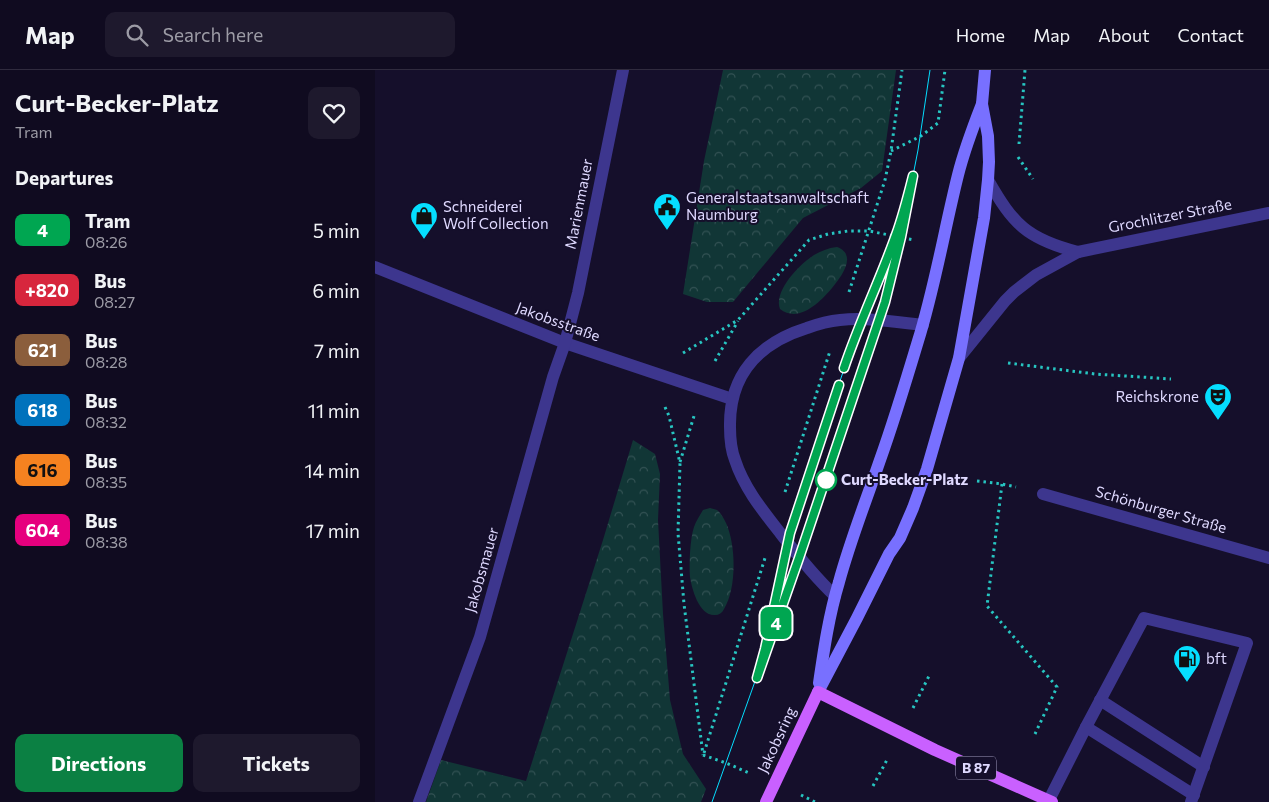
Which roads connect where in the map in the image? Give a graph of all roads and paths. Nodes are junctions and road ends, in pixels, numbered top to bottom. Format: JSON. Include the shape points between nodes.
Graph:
{"nodes":[{"id":1,"x":623,"y":70,"type":"edge"},
{"id":2,"x":902,"y":70,"type":"edge"},
{"id":3,"x":945,"y":70,"type":"edge"},
{"id":4,"x":985,"y":70,"type":"edge"},
{"id":5,"x":1025,"y":70,"type":"edge"},
{"id":6,"x":982,"y":104,"type":"junction"},
{"id":7,"x":1019,"y":148,"type":"dead end"},
{"id":8,"x":891,"y":151,"type":"junction"},
{"id":9,"x":1018,"y":157,"type":"dead end"},
{"id":10,"x":1033,"y":179,"type":"dead end"},
{"id":11,"x":988,"y":180,"type":"junction"},
{"id":12,"x":1269,"y":213,"type":"edge"},
{"id":13,"x":1078,"y":252,"type":"junction"},
{"id":14,"x":375,"y":267,"type":"edge"},
{"id":15,"x":923,"y":325,"type":"junction"},
{"id":16,"x":565,"y":343,"type":"junction"},
{"id":17,"x":959,"y":358,"type":"junction"},
{"id":18,"x":1008,"y":364,"type":"dead end"},
{"id":19,"x":650,"y":372,"type":"junction"},
{"id":20,"x":1171,"y":379,"type":"dead end"},
{"id":21,"x":732,"y":399,"type":"junction"},
{"id":22,"x":977,"y":481,"type":"dead end"},
{"id":23,"x":1002,"y":484,"type":"junction"},
{"id":24,"x":1043,"y":494,"type":"joint"},
{"id":25,"x":1269,"y":558,"type":"edge"},
{"id":26,"x":835,"y":596,"type":"junction"},
{"id":27,"x":818,"y":692,"type":"junction"},
{"id":28,"x":1100,"y":700,"type":"junction"},
{"id":29,"x":1086,"y":727,"type":"junction"},
{"id":30,"x":1035,"y":734,"type":"dead end"},
{"id":31,"x":703,"y":756,"type":"dead end"},
{"id":32,"x":1204,"y":767,"type":"junction"},
{"id":33,"x":1193,"y":798,"type":"edge"},
{"id":34,"x":1051,"y":801,"type":"edge"},
{"id":35,"x":419,"y":802,"type":"edge"},
{"id":36,"x":765,"y":802,"type":"edge"}],
"edges":[{"from":1,"to":16,"type":"street","name":"Marienmauer"},
{"from":2,"to":8,"type":"path"},
{"from":3,"to":8,"type":"path","via":[[938,123]]},
{"from":4,"to":6,"type":"main road"},
{"from":5,"to":7,"type":"path"},
{"from":6,"to":11,"type":"main road","via":[[988,136]]},
{"from":6,"to":15,"type":"main road","via":[[958,175]]},
{"from":8,"to":19,"type":"path","via":[[869,231],[848,231],[809,240],[738,320]]},
{"from":9,"to":10,"type":"path"},
{"from":11,"to":13,"type":"street","name":"Grochlitzer Straße","via":[[1007,212],[1026,230],[1045,242]]},
{"from":11,"to":17,"type":"main road"},
{"from":12,"to":13,"type":"street","name":"Grochlitzer Straße"},
{"from":13,"to":17,"type":"street","name":"Grochlitzer Straße","via":[[1013,292]]},
{"from":14,"to":16,"type":"street","name":"Jakobsstraße"},
{"from":15,"to":21,"type":"street","via":[[839,320],[799,330],[761,351],[743,374]]},
{"from":15,"to":26,"type":"main road"},
{"from":16,"to":19,"type":"street","name":"Jakobsstraße"},
{"from":16,"to":35,"type":"street","name":"Jakobsmauer","via":[[480,637]]},
{"from":17,"to":27,"type":"main road","via":[[913,508]]},
{"from":18,"to":20,"type":"path"},
{"from":19,"to":21,"type":"street","name":"Jakobsstraße"},
{"from":19,"to":31,"type":"path","via":[[669,416],[680,463],[678,533]]},
{"from":21,"to":26,"type":"street","via":[[731,444],[741,476],[799,558]]},
{"from":22,"to":23,"type":"path"},
{"from":23,"to":24,"type":"path"},
{"from":23,"to":30,"type":"path","via":[[987,606],[1057,687]]},
{"from":24,"to":25,"type":"street","name":"Schönburger Straße"},
{"from":26,"to":27,"type":"main road"},
{"from":27,"to":34,"type":"main road","number":"B 87","via":[[935,750]]},
{"from":27,"to":36,"type":"main road","name":"Jakobsring"},
{"from":28,"to":29,"type":"street"},
{"from":28,"to":32,"type":"street"},
{"from":28,"to":32,"type":"street","via":[[1144,618],[1247,644]]},
{"from":29,"to":33,"type":"street"},
{"from":29,"to":34,"type":"street"},
{"from":32,"to":33,"type":"street"}]}
